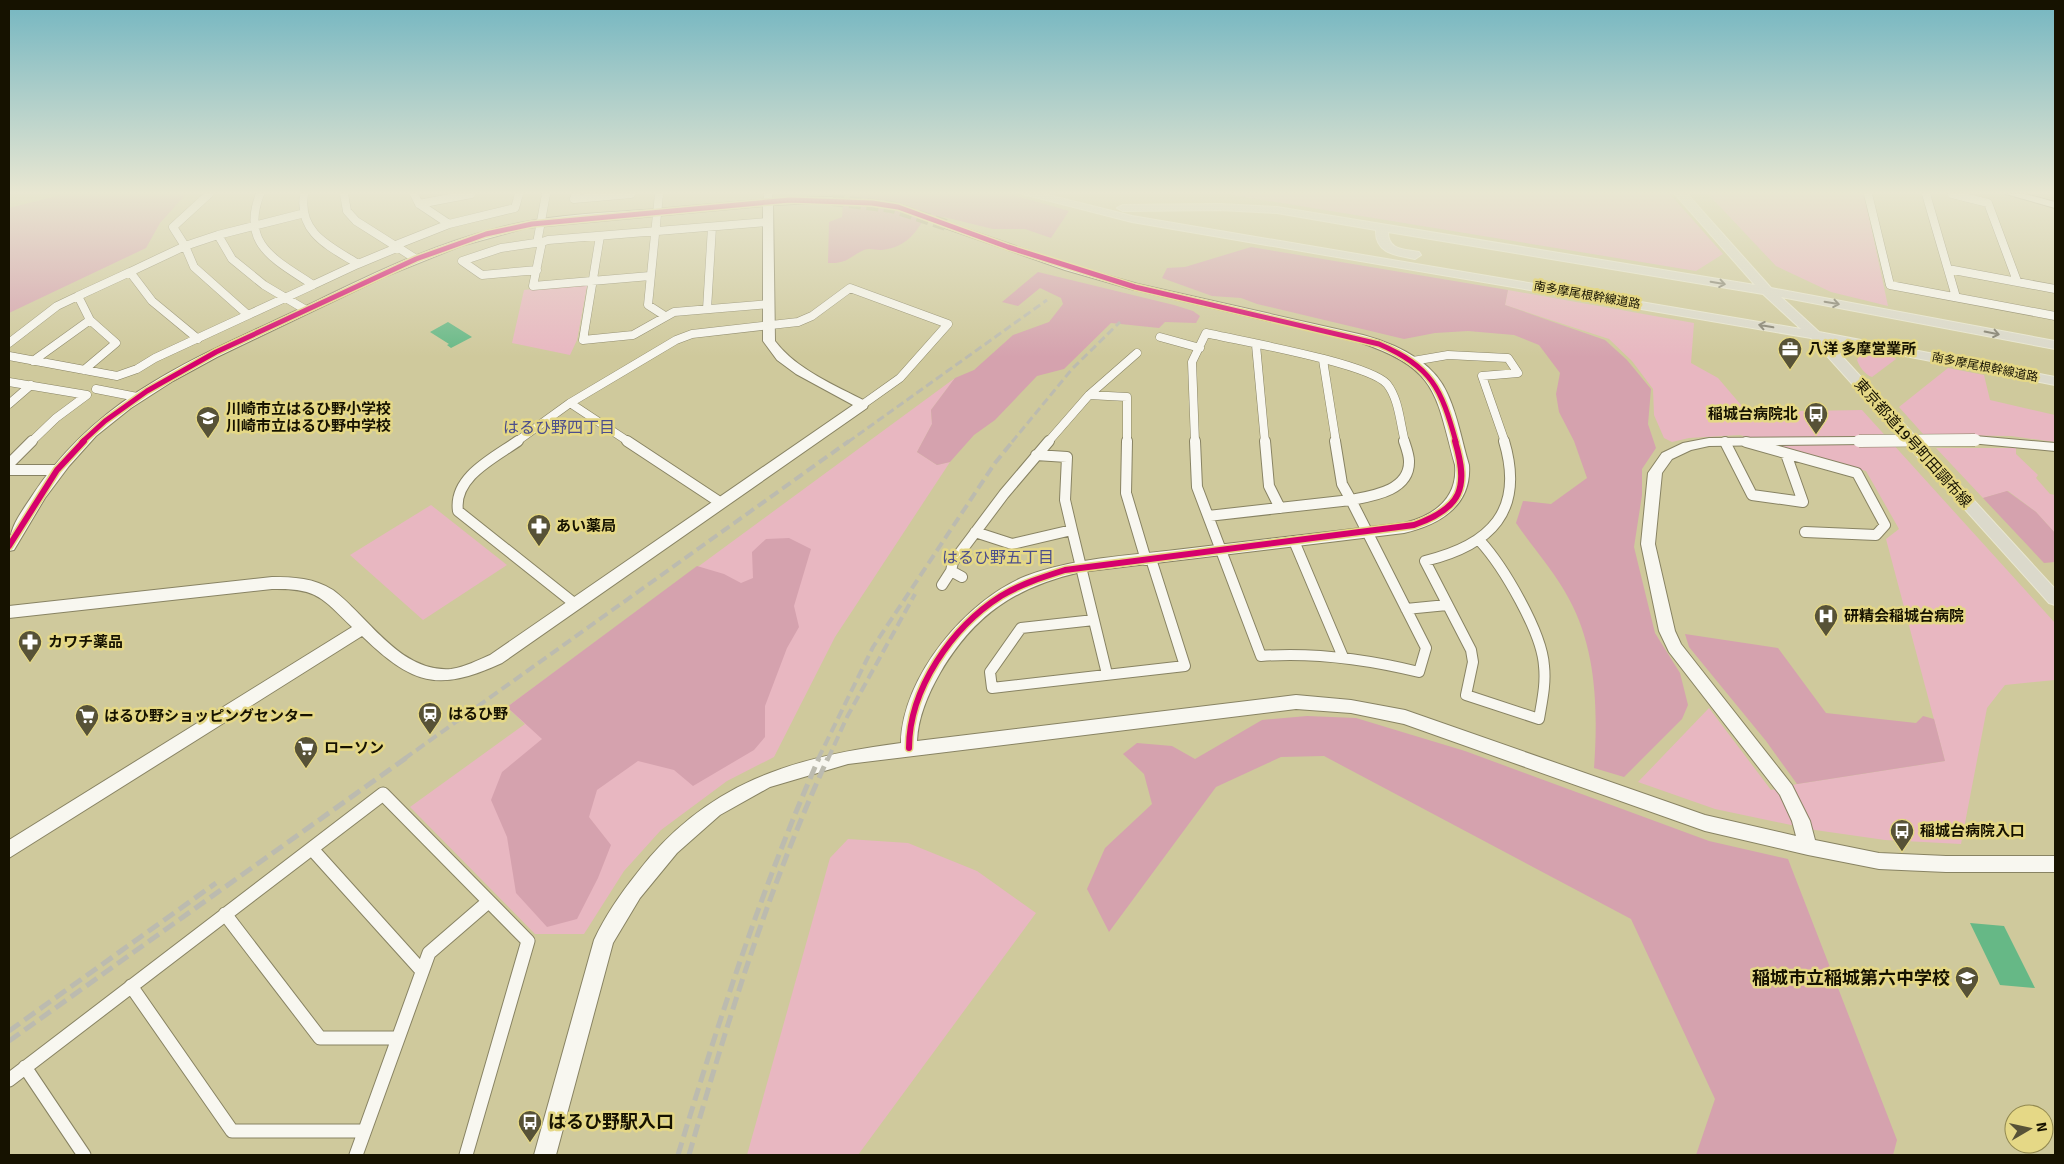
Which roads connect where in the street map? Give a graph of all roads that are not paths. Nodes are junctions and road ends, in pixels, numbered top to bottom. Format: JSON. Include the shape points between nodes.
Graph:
{"nodes":[{"id":1,"x":180,"y":248,"type":"edge"},
{"id":2,"x":186,"y":248,"type":"edge"},
{"id":3,"x":226,"y":248,"type":"edge"},
{"id":4,"x":262,"y":248,"type":"edge"},
{"id":5,"x":335,"y":248,"type":"edge"},
{"id":6,"x":392,"y":248,"type":"edge"},
{"id":7,"x":401,"y":248,"type":"edge"},
{"id":8,"x":444,"y":248,"type":"edge"},
{"id":9,"x":499,"y":248,"type":"edge"},
{"id":10,"x":539,"y":248,"type":"edge"},
{"id":11,"x":598,"y":248,"type":"edge"},
{"id":12,"x":654,"y":248,"type":"edge"},
{"id":13,"x":711,"y":248,"type":"edge"},
{"id":14,"x":768,"y":248,"type":"edge"},
{"id":15,"x":1013,"y":248,"type":"edge"},
{"id":16,"x":1308,"y":248,"type":"edge"},
{"id":17,"x":1389,"y":248,"type":"edge"},
{"id":18,"x":1510,"y":248,"type":"edge"},
{"id":19,"x":1729,"y":248,"type":"edge"},
{"id":20,"x":1742,"y":248,"type":"edge"},
{"id":21,"x":1881,"y":248,"type":"edge"},
{"id":22,"x":1942,"y":248,"type":"edge"},
{"id":23,"x":2005,"y":248,"type":"edge"},
{"id":24,"x":416,"y":258,"type":"junction"},
{"id":25,"x":358,"y":264,"type":"junction"},
{"id":26,"x":1948,"y":269,"type":"junction"},
{"id":27,"x":537,"y":270,"type":"junction"},
{"id":28,"x":130,"y":272,"type":"junction"},
{"id":29,"x":650,"y":276,"type":"junction"},
{"id":30,"x":592,"y":281,"type":"junction"},
{"id":31,"x":2017,"y":282,"type":"junction"},
{"id":32,"x":313,"y":285,"type":"junction"},
{"id":33,"x":2055,"y":289,"type":"edge"},
{"id":34,"x":1767,"y":291,"type":"junction"},
{"id":35,"x":1575,"y":293,"type":"junction"},
{"id":36,"x":1784,"y":294,"type":"junction"},
{"id":37,"x":78,"y":296,"type":"junction"},
{"id":38,"x":1956,"y":297,"type":"junction"},
{"id":39,"x":286,"y":298,"type":"junction"},
{"id":40,"x":769,"y":304,"type":"junction"},
{"id":41,"x":707,"y":309,"type":"junction"},
{"id":42,"x":306,"y":310,"type":"junction"},
{"id":43,"x":248,"y":315,"type":"junction"},
{"id":44,"x":665,"y":316,"type":"junction"},
{"id":45,"x":2055,"y":316,"type":"edge"},
{"id":46,"x":90,"y":320,"type":"junction"},
{"id":47,"x":769,"y":326,"type":"junction"},
{"id":48,"x":1814,"y":334,"type":"junction"},
{"id":49,"x":198,"y":338,"type":"junction"},
{"id":50,"x":1160,"y":338,"type":"dead end"},
{"id":51,"x":9,"y":343,"type":"edge"},
{"id":52,"x":1256,"y":345,"type":"junction"},
{"id":53,"x":2055,"y":345,"type":"edge"},
{"id":54,"x":1200,"y":348,"type":"junction"},
{"id":55,"x":1137,"y":353,"type":"dead end"},
{"id":56,"x":9,"y":356,"type":"edge"},
{"id":57,"x":1323,"y":360,"type":"junction"},
{"id":58,"x":32,"y":361,"type":"junction"},
{"id":59,"x":1413,"y":361,"type":"junction"},
{"id":60,"x":84,"y":370,"type":"junction"},
{"id":61,"x":117,"y":376,"type":"junction"},
{"id":62,"x":2055,"y":381,"type":"edge"},
{"id":63,"x":9,"y":382,"type":"edge"},
{"id":64,"x":31,"y":385,"type":"junction"},
{"id":65,"x":96,"y":389,"type":"junction"},
{"id":66,"x":87,"y":395,"type":"junction"},
{"id":67,"x":1089,"y":395,"type":"junction"},
{"id":68,"x":137,"y":398,"type":"junction"},
{"id":69,"x":570,"y":402,"type":"junction"},
{"id":70,"x":9,"y":404,"type":"edge"},
{"id":71,"x":862,"y":405,"type":"junction"},
{"id":72,"x":1725,"y":442,"type":"junction"},
{"id":73,"x":1746,"y":442,"type":"junction"},
{"id":74,"x":2055,"y":447,"type":"edge"},
{"id":75,"x":1036,"y":454,"type":"junction"},
{"id":76,"x":1786,"y":454,"type":"junction"},
{"id":77,"x":9,"y":464,"type":"edge"},
{"id":78,"x":9,"y":470,"type":"edge"},
{"id":79,"x":57,"y":470,"type":"junction"},
{"id":80,"x":1351,"y":500,"type":"junction"},
{"id":81,"x":721,"y":504,"type":"junction"},
{"id":82,"x":1280,"y":508,"type":"junction"},
{"id":83,"x":1208,"y":516,"type":"junction"},
{"id":84,"x":1072,"y":530,"type":"junction"},
{"id":85,"x":974,"y":532,"type":"junction"},
{"id":86,"x":1805,"y":532,"type":"dead end"},
{"id":87,"x":1368,"y":533,"type":"junction"},
{"id":88,"x":1294,"y":541,"type":"junction"},
{"id":89,"x":1480,"y":541,"type":"junction"},
{"id":90,"x":9,"y":546,"type":"edge"},
{"id":91,"x":1221,"y":550,"type":"junction"},
{"id":92,"x":1148,"y":559,"type":"junction"},
{"id":93,"x":1081,"y":567,"type":"junction"},
{"id":94,"x":951,"y":571,"type":"junction"},
{"id":95,"x":962,"y":577,"type":"dead end"},
{"id":96,"x":942,"y":585,"type":"dead end"},
{"id":97,"x":2055,"y":599,"type":"edge"},
{"id":98,"x":575,"y":604,"type":"junction"},
{"id":99,"x":1447,"y":605,"type":"junction"},
{"id":100,"x":1406,"y":609,"type":"junction"},
{"id":101,"x":9,"y":612,"type":"edge"},
{"id":102,"x":1094,"y":620,"type":"junction"},
{"id":103,"x":364,"y":627,"type":"junction"},
{"id":104,"x":1343,"y":657,"type":"junction"},
{"id":105,"x":1107,"y":674,"type":"junction"},
{"id":106,"x":909,"y":748,"type":"junction"},
{"id":107,"x":1808,"y":847,"type":"junction"},
{"id":108,"x":312,"y":848,"type":"junction"},
{"id":109,"x":9,"y":850,"type":"edge"},
{"id":110,"x":2055,"y":864,"type":"edge"},
{"id":111,"x":488,"y":902,"type":"junction"},
{"id":112,"x":225,"y":914,"type":"junction"},
{"id":113,"x":422,"y":971,"type":"junction"},
{"id":114,"x":131,"y":986,"type":"junction"},
{"id":115,"x":398,"y":1038,"type":"junction"},
{"id":116,"x":26,"y":1067,"type":"junction"},
{"id":117,"x":9,"y":1080,"type":"edge"},
{"id":118,"x":364,"y":1131,"type":"junction"},
{"id":119,"x":84,"y":1155,"type":"edge"},
{"id":120,"x":356,"y":1155,"type":"edge"},
{"id":121,"x":466,"y":1155,"type":"edge"},
{"id":122,"x":546,"y":1155,"type":"edge"}],
"edges":[{"from":1,"to":28,"type":"street"},
{"from":2,"to":43,"type":"street","via":[[194,268],[202,277]]},
{"from":3,"to":39,"type":"street","via":[[232,259]]},
{"from":4,"to":32,"type":"street"},
{"from":5,"to":25,"type":"street"},
{"from":6,"to":25,"type":"street"},
{"from":7,"to":24,"type":"street"},
{"from":8,"to":24,"type":"street"},
{"from":9,"to":27,"type":"street","via":[[462,261],[482,275]]},
{"from":10,"to":27,"type":"street"},
{"from":11,"to":30,"type":"street"},
{"from":12,"to":29,"type":"street"},
{"from":13,"to":41,"type":"street"},
{"from":14,"to":40,"type":"street"},
{"from":15,"to":59,"type":"street","via":[[1135,287],[1371,341]]},
{"from":16,"to":35,"type":"main road","name":"南多摩尾根幹線道路"},
{"from":17,"to":35,"type":"main road"},
{"from":18,"to":34,"type":"main road","name":"南多摩尾根幹線道路","one_way":true},
{"from":19,"to":34,"type":"main road"},
{"from":20,"to":36,"type":"main road"},
{"from":21,"to":38,"type":"street","via":[[1890,285]]},
{"from":22,"to":26,"type":"street"},
{"from":23,"to":31,"type":"street"},
{"from":24,"to":42,"type":"street"},
{"from":25,"to":32,"type":"street"},
{"from":26,"to":31,"type":"street"},
{"from":26,"to":38,"type":"street"},
{"from":27,"to":30,"type":"street","via":[[533,286]]},
{"from":28,"to":37,"type":"street"},
{"from":28,"to":49,"type":"street","via":[[154,304]]},
{"from":29,"to":30,"type":"street"},
{"from":29,"to":44,"type":"street","via":[[648,306]]},
{"from":30,"to":44,"type":"street","via":[[583,340],[633,335]]},
{"from":31,"to":33,"type":"street"},
{"from":32,"to":39,"type":"street"},
{"from":34,"to":36,"type":"main road","name":"南多摩尾根幹線道路"},
{"from":34,"to":48,"type":"main road","name":"東京都道19号町田調布線"},
{"from":48,"to":35,"type":"main road","name":"南多摩尾根幹線道路","one_way":true},
{"from":36,"to":48,"type":"main road"},
{"from":36,"to":53,"type":"main road","one_way":true},
{"from":37,"to":46,"type":"street"},
{"from":37,"to":51,"type":"street","via":[[57,306]]},
{"from":38,"to":45,"type":"street"},
{"from":39,"to":42,"type":"street"},
{"from":39,"to":43,"type":"street"},
{"from":40,"to":41,"type":"street"},
{"from":40,"to":47,"type":"street"},
{"from":41,"to":44,"type":"street"},
{"from":42,"to":68,"type":"street","via":[[187,367]]},
{"from":43,"to":49,"type":"street"},
{"from":46,"to":58,"type":"street"},
{"from":46,"to":60,"type":"street","via":[[116,344]]},
{"from":47,"to":69,"type":"street","via":[[692,334],[676,340]]},
{"from":47,"to":71,"type":"street","via":[[769,341],[781,357]]},
{"from":47,"to":71,"type":"street","via":[[798,322],[812,316],[850,288],[948,324],[900,378]]},
{"from":48,"to":62,"type":"main road","name":"南多摩尾根幹線道路"},
{"from":48,"to":97,"type":"main road","name":"東京都道19号町田調布線"},
{"from":49,"to":61,"type":"street"},
{"from":50,"to":54,"type":"street"},
{"from":52,"to":54,"type":"street","via":[[1206,333]]},
{"from":52,"to":57,"type":"street"},
{"from":52,"to":82,"type":"street","via":[[1269,486]]},
{"from":54,"to":83,"type":"street","via":[[1192,362],[1195,449],[1197,488]]},
{"from":55,"to":67,"type":"street"},
{"from":56,"to":58,"type":"street"},
{"from":57,"to":80,"type":"street","via":[[1342,484]]},
{"from":57,"to":80,"type":"street","via":[[1356,367],[1385,382],[1394,394],[1409,462],[1406,475],[1396,486],[1372,497]]},
{"from":58,"to":60,"type":"street"},
{"from":59,"to":87,"type":"street","via":[[1435,382],[1442,395],[1462,465],[1459,492],[1437,516],[1421,524]]},
{"from":59,"to":89,"type":"street","via":[[1468,353],[1508,358],[1518,373],[1482,376],[1507,454],[1512,486],[1503,514]]},
{"from":60,"to":61,"type":"street"},
{"from":61,"to":65,"type":"street"},
{"from":63,"to":64,"type":"street"},
{"from":64,"to":66,"type":"street"},
{"from":64,"to":70,"type":"street"},
{"from":65,"to":66,"type":"street"},
{"from":65,"to":68,"type":"street"},
{"from":66,"to":77,"type":"street","via":[[56,418]]},
{"from":67,"to":75,"type":"street"},
{"from":67,"to":92,"type":"street","via":[[1127,397],[1126,493]]},
{"from":68,"to":79,"type":"street","via":[[105,421]]},
{"from":69,"to":81,"type":"street"},
{"from":69,"to":98,"type":"street","via":[[469,477],[460,487],[456,499],[458,511]]},
{"from":71,"to":81,"type":"street"},
{"from":72,"to":73,"type":"street"},
{"from":72,"to":76,"type":"street","via":[[1752,495],[1803,502]]},
{"from":72,"to":107,"type":"street","via":[[1696,444],[1667,456],[1655,473],[1648,544],[1667,631],[1675,648],[1786,790],[1801,821]]},
{"from":73,"to":74,"type":"street","bridge":true,"via":[[1975,440]]},
{"from":73,"to":76,"type":"street"},
{"from":75,"to":84,"type":"street","via":[[1067,456],[1065,500]]},
{"from":75,"to":85,"type":"street"},
{"from":76,"to":86,"type":"street","via":[[1857,473],[1885,525],[1876,536]]},
{"from":78,"to":79,"type":"street"},
{"from":79,"to":90,"type":"street"},
{"from":80,"to":82,"type":"street"},
{"from":80,"to":87,"type":"street"},
{"from":81,"to":98,"type":"street"},
{"from":82,"to":83,"type":"street"},
{"from":83,"to":91,"type":"street"},
{"from":84,"to":85,"type":"street","via":[[1012,544]]},
{"from":84,"to":93,"type":"street"},
{"from":85,"to":94,"type":"street","via":[[953,562]]},
{"from":87,"to":88,"type":"street"},
{"from":87,"to":100,"type":"street"},
{"from":88,"to":91,"type":"street"},
{"from":88,"to":104,"type":"street"},
{"from":89,"to":99,"type":"street","via":[[1457,552],[1424,561]]},
{"from":89,"to":99,"type":"street","via":[[1492,555],[1538,634],[1545,667],[1539,719],[1466,695],[1473,662],[1471,650]]},
{"from":91,"to":92,"type":"street"},
{"from":91,"to":104,"type":"street","via":[[1261,656],[1312,653]]},
{"from":92,"to":93,"type":"street"},
{"from":92,"to":105,"type":"street","via":[[1185,666]]},
{"from":93,"to":102,"type":"street"},
{"from":93,"to":106,"type":"street","via":[[1040,576],[997,596],[953,637],[913,711]]},
{"from":94,"to":95,"type":"street"},
{"from":94,"to":96,"type":"street"},
{"from":98,"to":103,"type":"street","via":[[496,659],[476,670],[456,675],[431,676],[415,671]]},
{"from":99,"to":100,"type":"street"},
{"from":100,"to":104,"type":"street","via":[[1426,648],[1419,672]]},
{"from":101,"to":103,"type":"street","via":[[292,583],[317,588],[332,597]]},
{"from":102,"to":105,"type":"street"},
{"from":102,"to":105,"type":"street","via":[[1021,628],[990,672],[992,688]]},
{"from":103,"to":109,"type":"street"},
{"from":106,"to":107,"type":"street","via":[[1296,702],[1351,705],[1405,717],[1705,823]]},
{"from":106,"to":122,"type":"street","via":[[848,757],[762,782],[705,817],[644,875],[618,911],[604,940]]},
{"from":107,"to":110,"type":"street","via":[[1879,861]]},
{"from":108,"to":111,"type":"street","via":[[383,794]]},
{"from":108,"to":112,"type":"street"},
{"from":108,"to":113,"type":"street"},
{"from":111,"to":113,"type":"street","via":[[433,947]]},
{"from":111,"to":121,"type":"street","via":[[528,941]]},
{"from":112,"to":114,"type":"street"},
{"from":112,"to":115,"type":"street","via":[[320,1038]]},
{"from":113,"to":115,"type":"street"},
{"from":114,"to":116,"type":"street"},
{"from":114,"to":118,"type":"street","via":[[232,1131]]},
{"from":115,"to":118,"type":"street"},
{"from":116,"to":117,"type":"street"},
{"from":116,"to":119,"type":"street"},
{"from":118,"to":120,"type":"street"}]}
